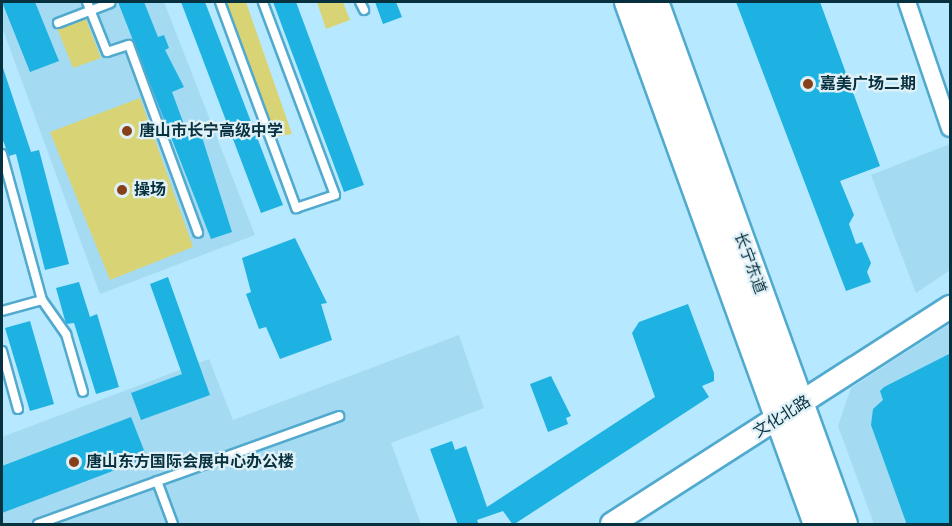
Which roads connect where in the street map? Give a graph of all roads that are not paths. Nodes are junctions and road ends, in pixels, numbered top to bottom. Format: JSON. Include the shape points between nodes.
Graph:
{"nodes":[{"id":1,"x":220,"y":2,"type":"edge"},
{"id":2,"x":263,"y":2,"type":"edge"},
{"id":3,"x":628,"y":2,"type":"edge"},
{"id":4,"x":655,"y":2,"type":"edge"},
{"id":5,"x":907,"y":2,"type":"edge"},
{"id":6,"x":110,"y":3,"type":"edge"},
{"id":7,"x":88,"y":6,"type":"edge"},
{"id":8,"x":58,"y":23,"type":"dead end"},
{"id":9,"x":951,"y":128,"type":"edge"},
{"id":10,"x":2,"y":154,"type":"edge"},
{"id":11,"x":198,"y":233,"type":"dead end"},
{"id":12,"x":42,"y":300,"type":"junction"},
{"id":13,"x":951,"y":307,"type":"edge"},
{"id":14,"x":2,"y":311,"type":"edge"},
{"id":15,"x":2,"y":351,"type":"edge"},
{"id":16,"x":83,"y":392,"type":"dead end"},
{"id":17,"x":800,"y":405,"type":"junction"},
{"id":18,"x":18,"y":409,"type":"dead end"},
{"id":19,"x":339,"y":416,"type":"dead end"},
{"id":20,"x":778,"y":418,"type":"junction"},
{"id":21,"x":157,"y":481,"type":"junction"},
{"id":22,"x":38,"y":525,"type":"edge"},
{"id":23,"x":173,"y":525,"type":"edge"},
{"id":24,"x":612,"y":525,"type":"edge"},
{"id":25,"x":817,"y":525,"type":"edge"},
{"id":26,"x":844,"y":525,"type":"edge"}],
"edges":[{"from":1,"to":2,"type":"lane","via":[[296,208],[335,195]]},
{"from":3,"to":20,"type":"main road","name":"长宁东道"},
{"from":4,"to":17,"type":"main road","name":"长宁东道"},
{"from":5,"to":9,"type":"street"},
{"from":6,"to":7,"type":"lane"},
{"from":7,"to":8,"type":"lane"},
{"from":7,"to":11,"type":"lane","via":[[107,52],[129,45]]},
{"from":10,"to":12,"type":"lane"},
{"from":12,"to":14,"type":"lane"},
{"from":12,"to":16,"type":"lane","via":[[66,334]]},
{"from":13,"to":17,"type":"street","name":"文化北路"},
{"from":15,"to":18,"type":"lane"},
{"from":17,"to":20,"type":"street","name":"文化北路"},
{"from":17,"to":26,"type":"main road","name":"长宁东道"},
{"from":19,"to":21,"type":"lane"},
{"from":20,"to":24,"type":"street","name":"文化北路"},
{"from":20,"to":25,"type":"main road","name":"长宁东道"},
{"from":21,"to":22,"type":"lane"},
{"from":21,"to":23,"type":"lane"}]}
